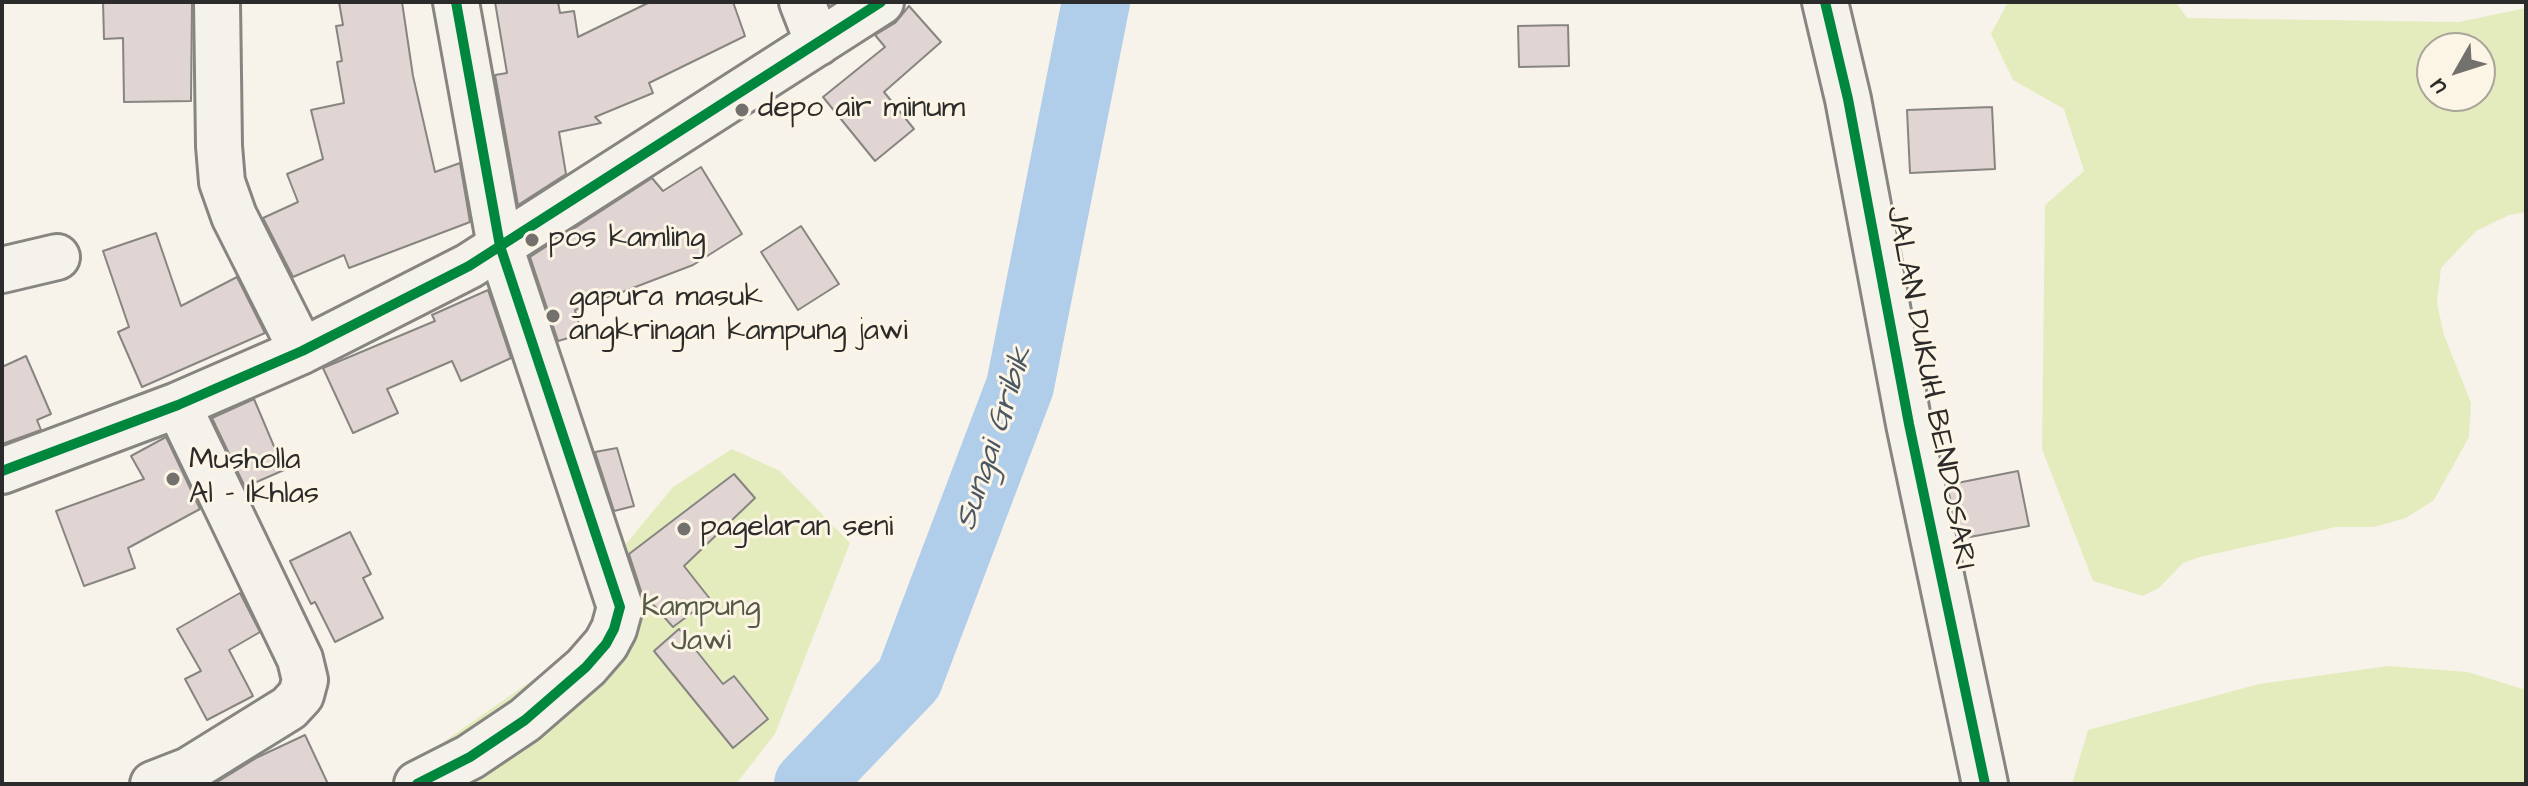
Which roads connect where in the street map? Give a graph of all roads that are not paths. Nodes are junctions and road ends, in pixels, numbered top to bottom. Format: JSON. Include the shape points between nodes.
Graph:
{"nodes":[{"id":1,"x":217,"y":2,"type":"edge"},
{"id":2,"x":456,"y":2,"type":"edge"},
{"id":3,"x":802,"y":2,"type":"edge"},
{"id":4,"x":881,"y":2,"type":"edge"},
{"id":5,"x":1825,"y":2,"type":"edge"},
{"id":6,"x":818,"y":43,"type":"junction"},
{"id":7,"x":500,"y":246,"type":"junction"},
{"id":8,"x":57,"y":257,"type":"dead end"},
{"id":9,"x":2,"y":270,"type":"edge"},
{"id":10,"x":302,"y":351,"type":"junction"},
{"id":11,"x":178,"y":405,"type":"junction"},
{"id":12,"x":2,"y":471,"type":"edge"},
{"id":13,"x":153,"y":784,"type":"edge"},
{"id":14,"x":417,"y":784,"type":"edge"},
{"id":15,"x":1985,"y":784,"type":"edge"}],
"edges":[{"from":1,"to":10,"type":"street","via":[[222,182]]},
{"from":2,"to":7,"type":"street"},
{"from":3,"to":6,"type":"street"},
{"from":4,"to":6,"type":"street"},
{"from":5,"to":15,"type":"street","name":"JALAN DUKUH BENDOSARI"},
{"from":6,"to":7,"type":"street"},
{"from":7,"to":10,"type":"street"},
{"from":7,"to":14,"type":"street","via":[[620,607],[606,644],[586,667],[525,720]]},
{"from":8,"to":9,"type":"street"},
{"from":10,"to":11,"type":"street"},
{"from":11,"to":12,"type":"street"},
{"from":11,"to":13,"type":"street","via":[[300,659],[305,680],[289,708],[189,770]]}]}
